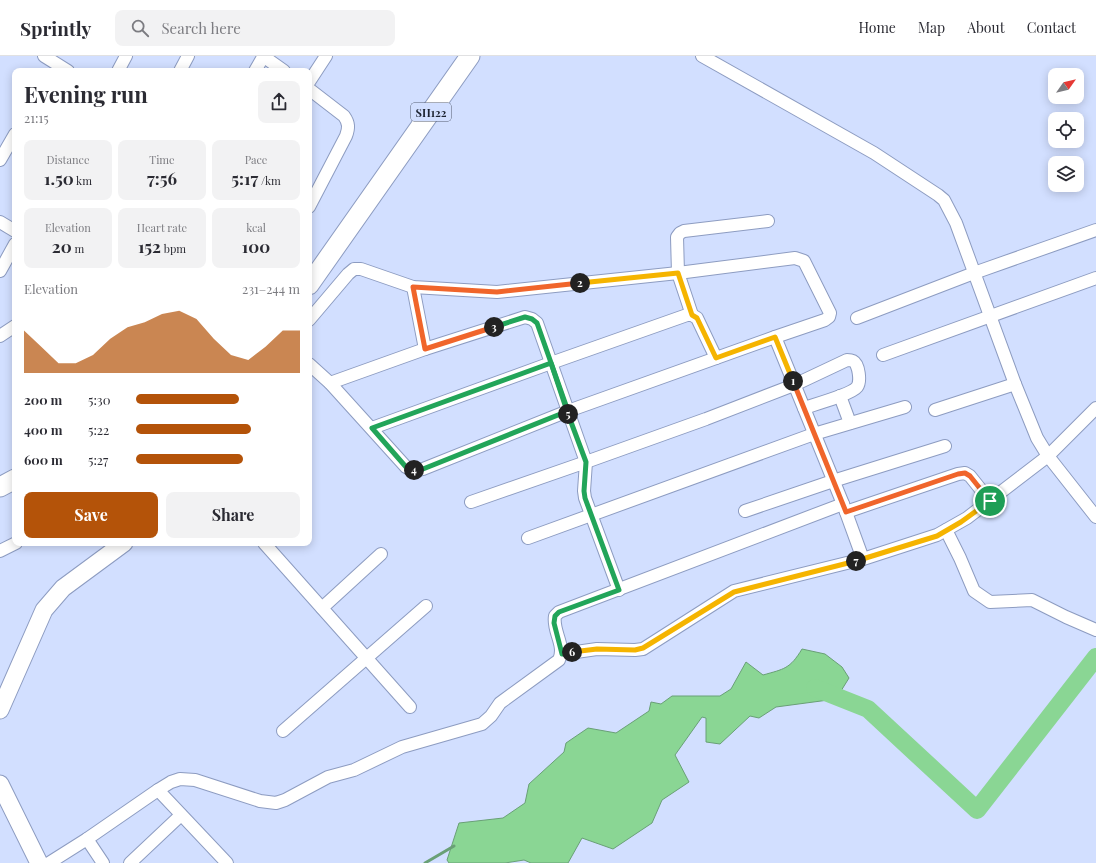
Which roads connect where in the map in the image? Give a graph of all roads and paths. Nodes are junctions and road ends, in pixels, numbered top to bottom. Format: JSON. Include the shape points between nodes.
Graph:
{"nodes":[{"id":1,"x":44,"y":56,"type":"edge"},
{"id":2,"x":126,"y":56,"type":"edge"},
{"id":3,"x":188,"y":56,"type":"edge"},
{"id":4,"x":263,"y":56,"type":"edge"},
{"id":5,"x":326,"y":56,"type":"edge"},
{"id":6,"x":702,"y":56,"type":"edge"},
{"id":7,"x":469,"y":57,"type":"edge"},
{"id":8,"x":56,"y":64,"type":"edge"},
{"id":9,"x":120,"y":68,"type":"edge"},
{"id":10,"x":182,"y":68,"type":"edge"},
{"id":11,"x":257,"y":68,"type":"edge"},
{"id":12,"x":280,"y":68,"type":"edge"},
{"id":13,"x":312,"y":77,"type":"edge"},
{"id":14,"x":312,"y":91,"type":"edge"},
{"id":15,"x":12,"y":139,"type":"edge"},
{"id":16,"x":0,"y":160,"type":"edge"},
{"id":17,"x":312,"y":201,"type":"edge"},
{"id":18,"x":768,"y":221,"type":"dead end"},
{"id":19,"x":0,"y":222,"type":"edge"},
{"id":20,"x":12,"y":229,"type":"edge"},
{"id":21,"x":1096,"y":230,"type":"edge"},
{"id":22,"x":12,"y":249,"type":"edge"},
{"id":23,"x":0,"y":271,"type":"edge"},
{"id":24,"x":678,"y":273,"type":"junction"},
{"id":25,"x":974,"y":273,"type":"junction"},
{"id":26,"x":1096,"y":278,"type":"edge"},
{"id":27,"x":312,"y":282,"type":"edge"},
{"id":28,"x":413,"y":287,"type":"junction"},
{"id":29,"x":692,"y":315,"type":"junction"},
{"id":30,"x":312,"y":316,"type":"edge"},
{"id":31,"x":990,"y":316,"type":"junction"},
{"id":32,"x":856,"y":318,"type":"dead end"},
{"id":33,"x":12,"y":328,"type":"edge"},
{"id":34,"x":0,"y":336,"type":"edge"},
{"id":35,"x":775,"y":337,"type":"junction"},
{"id":36,"x":425,"y":349,"type":"junction"},
{"id":37,"x":883,"y":355,"type":"dead end"},
{"id":38,"x":716,"y":358,"type":"junction"},
{"id":39,"x":551,"y":363,"type":"junction"},
{"id":40,"x":312,"y":371,"type":"edge"},
{"id":41,"x":330,"y":383,"type":"junction"},
{"id":42,"x":1015,"y":384,"type":"junction"},
{"id":43,"x":794,"y":385,"type":"junction"},
{"id":44,"x":840,"y":396,"type":"junction"},
{"id":45,"x":905,"y":407,"type":"dead end"},
{"id":46,"x":804,"y":408,"type":"junction"},
{"id":47,"x":1096,"y":408,"type":"edge"},
{"id":48,"x":935,"y":410,"type":"dead end"},
{"id":49,"x":568,"y":411,"type":"junction"},
{"id":50,"x":850,"y":423,"type":"junction"},
{"id":51,"x":372,"y":428,"type":"junction"},
{"id":52,"x":814,"y":434,"type":"junction"},
{"id":53,"x":945,"y":446,"type":"dead end"},
{"id":54,"x":1048,"y":456,"type":"junction"},
{"id":55,"x":586,"y":462,"type":"junction"},
{"id":56,"x":12,"y":468,"type":"edge"},
{"id":57,"x":0,"y":474,"type":"edge"},
{"id":58,"x":12,"y":481,"type":"edge"},
{"id":59,"x":833,"y":481,"type":"junction"},
{"id":60,"x":0,"y":487,"type":"edge"},
{"id":61,"x":990,"y":501,"type":"junction"},
{"id":62,"x":471,"y":502,"type":"dead end"},
{"id":63,"x":845,"y":508,"type":"junction"},
{"id":64,"x":745,"y":511,"type":"dead end"},
{"id":65,"x":591,"y":514,"type":"junction"},
{"id":66,"x":1096,"y":516,"type":"edge"},
{"id":67,"x":946,"y":530,"type":"junction"},
{"id":68,"x":528,"y":538,"type":"dead end"},
{"id":69,"x":12,"y":545,"type":"edge"},
{"id":70,"x":120,"y":546,"type":"edge"},
{"id":71,"x":267,"y":546,"type":"edge"},
{"id":72,"x":0,"y":551,"type":"edge"},
{"id":73,"x":381,"y":554,"type":"dead end"},
{"id":74,"x":863,"y":559,"type":"junction"},
{"id":75,"x":619,"y":590,"type":"junction"},
{"id":76,"x":426,"y":606,"type":"dead end"},
{"id":77,"x":322,"y":608,"type":"junction"},
{"id":78,"x":1096,"y":630,"type":"edge"},
{"id":79,"x":562,"y":654,"type":"junction"},
{"id":80,"x":366,"y":659,"type":"junction"},
{"id":81,"x":410,"y":708,"type":"dead end"},
{"id":82,"x":0,"y":710,"type":"edge"},
{"id":83,"x":283,"y":731,"type":"dead end"},
{"id":84,"x":0,"y":784,"type":"edge"},
{"id":85,"x":158,"y":790,"type":"junction"},
{"id":86,"x":181,"y":815,"type":"junction"},
{"id":87,"x":87,"y":839,"type":"junction"},
{"id":88,"x":138,"y":860,"type":"edge"},
{"id":89,"x":39,"y":863,"type":"edge"},
{"id":90,"x":50,"y":863,"type":"edge"},
{"id":91,"x":103,"y":863,"type":"edge"},
{"id":92,"x":227,"y":863,"type":"edge"}],
"edges":[{"from":1,"to":8,"type":"street"},
{"from":2,"to":9,"type":"street"},
{"from":3,"to":10,"type":"street"},
{"from":4,"to":11,"type":"street"},
{"from":4,"to":12,"type":"street"},
{"from":5,"to":13,"type":"street"},
{"from":6,"to":25,"type":"street","via":[[874,153],[938,195],[944,200],[956,224]]},
{"from":7,"to":27,"type":"main road","number":"SH122"},
{"from":14,"to":17,"type":"street","via":[[344,116],[348,122],[348,129]]},
{"from":15,"to":16,"type":"street"},
{"from":18,"to":24,"type":"street","via":[[680,233]]},
{"from":19,"to":20,"type":"street"},
{"from":21,"to":25,"type":"street"},
{"from":22,"to":23,"type":"street"},
{"from":24,"to":28,"type":"street","via":[[497,292]]},
{"from":24,"to":29,"type":"street"},
{"from":24,"to":35,"type":"street","via":[[800,259],[806,265],[830,313],[825,320]]},
{"from":25,"to":31,"type":"street"},
{"from":25,"to":32,"type":"street"},
{"from":26,"to":31,"type":"street"},
{"from":28,"to":30,"type":"street","via":[[361,269],[354,269]]},
{"from":28,"to":36,"type":"street"},
{"from":29,"to":38,"type":"street","via":[[697,318]]},
{"from":29,"to":39,"type":"street"},
{"from":31,"to":37,"type":"street"},
{"from":31,"to":42,"type":"street"},
{"from":33,"to":34,"type":"street"},
{"from":35,"to":38,"type":"street"},
{"from":35,"to":43,"type":"street"},
{"from":36,"to":39,"type":"street","via":[[525,317],[537,323]]},
{"from":36,"to":41,"type":"street"},
{"from":38,"to":49,"type":"street"},
{"from":39,"to":49,"type":"street"},
{"from":39,"to":51,"type":"street"},
{"from":40,"to":41,"type":"street"},
{"from":41,"to":51,"type":"street"},
{"from":42,"to":48,"type":"street"},
{"from":42,"to":54,"type":"street","via":[[1037,438]]},
{"from":43,"to":44,"type":"street","via":[[852,360],[858,368],[859,382],[853,390]]},
{"from":43,"to":46,"type":"street"},
{"from":43,"to":55,"type":"street"},
{"from":44,"to":46,"type":"street"},
{"from":44,"to":50,"type":"street"},
{"from":45,"to":50,"type":"street"},
{"from":46,"to":52,"type":"street"},
{"from":47,"to":54,"type":"street"},
{"from":49,"to":51,"type":"street","via":[[414,471],[406,467]]},
{"from":49,"to":55,"type":"street"},
{"from":50,"to":52,"type":"street"},
{"from":52,"to":59,"type":"street"},
{"from":52,"to":65,"type":"street"},
{"from":53,"to":59,"type":"street"},
{"from":54,"to":61,"type":"street"},
{"from":54,"to":66,"type":"street"},
{"from":55,"to":62,"type":"street"},
{"from":55,"to":65,"type":"street","via":[[584,491]]},
{"from":56,"to":57,"type":"main road"},
{"from":58,"to":60,"type":"main road"},
{"from":59,"to":63,"type":"street"},
{"from":59,"to":64,"type":"street"},
{"from":61,"to":63,"type":"street","via":[[965,473]]},
{"from":61,"to":67,"type":"street"},
{"from":63,"to":74,"type":"street"},
{"from":63,"to":75,"type":"street"},
{"from":65,"to":68,"type":"street"},
{"from":65,"to":75,"type":"street"},
{"from":67,"to":74,"type":"street","via":[[926,540]]},
{"from":67,"to":78,"type":"street","via":[[974,591],[990,602],[1032,600]]},
{"from":69,"to":72,"type":"street"},
{"from":70,"to":82,"type":"street","via":[[63,588],[44,610]]},
{"from":71,"to":77,"type":"street"},
{"from":73,"to":77,"type":"street"},
{"from":74,"to":79,"type":"street","via":[[734,592],[643,648],[597,649]]},
{"from":75,"to":79,"type":"street","via":[[559,612],[555,616],[554,623]]},
{"from":76,"to":80,"type":"street"},
{"from":77,"to":80,"type":"street"},
{"from":79,"to":85,"type":"street","via":[[554,664],[500,703],[482,724],[402,747],[354,770],[328,777],[285,800],[276,803],[260,801],[187,778],[171,782]]},
{"from":80,"to":81,"type":"street"},
{"from":80,"to":83,"type":"street"},
{"from":84,"to":89,"type":"street"},
{"from":85,"to":86,"type":"street"},
{"from":85,"to":87,"type":"street"},
{"from":86,"to":88,"type":"street"},
{"from":86,"to":92,"type":"street"},
{"from":87,"to":90,"type":"street"},
{"from":87,"to":91,"type":"street"}]}
